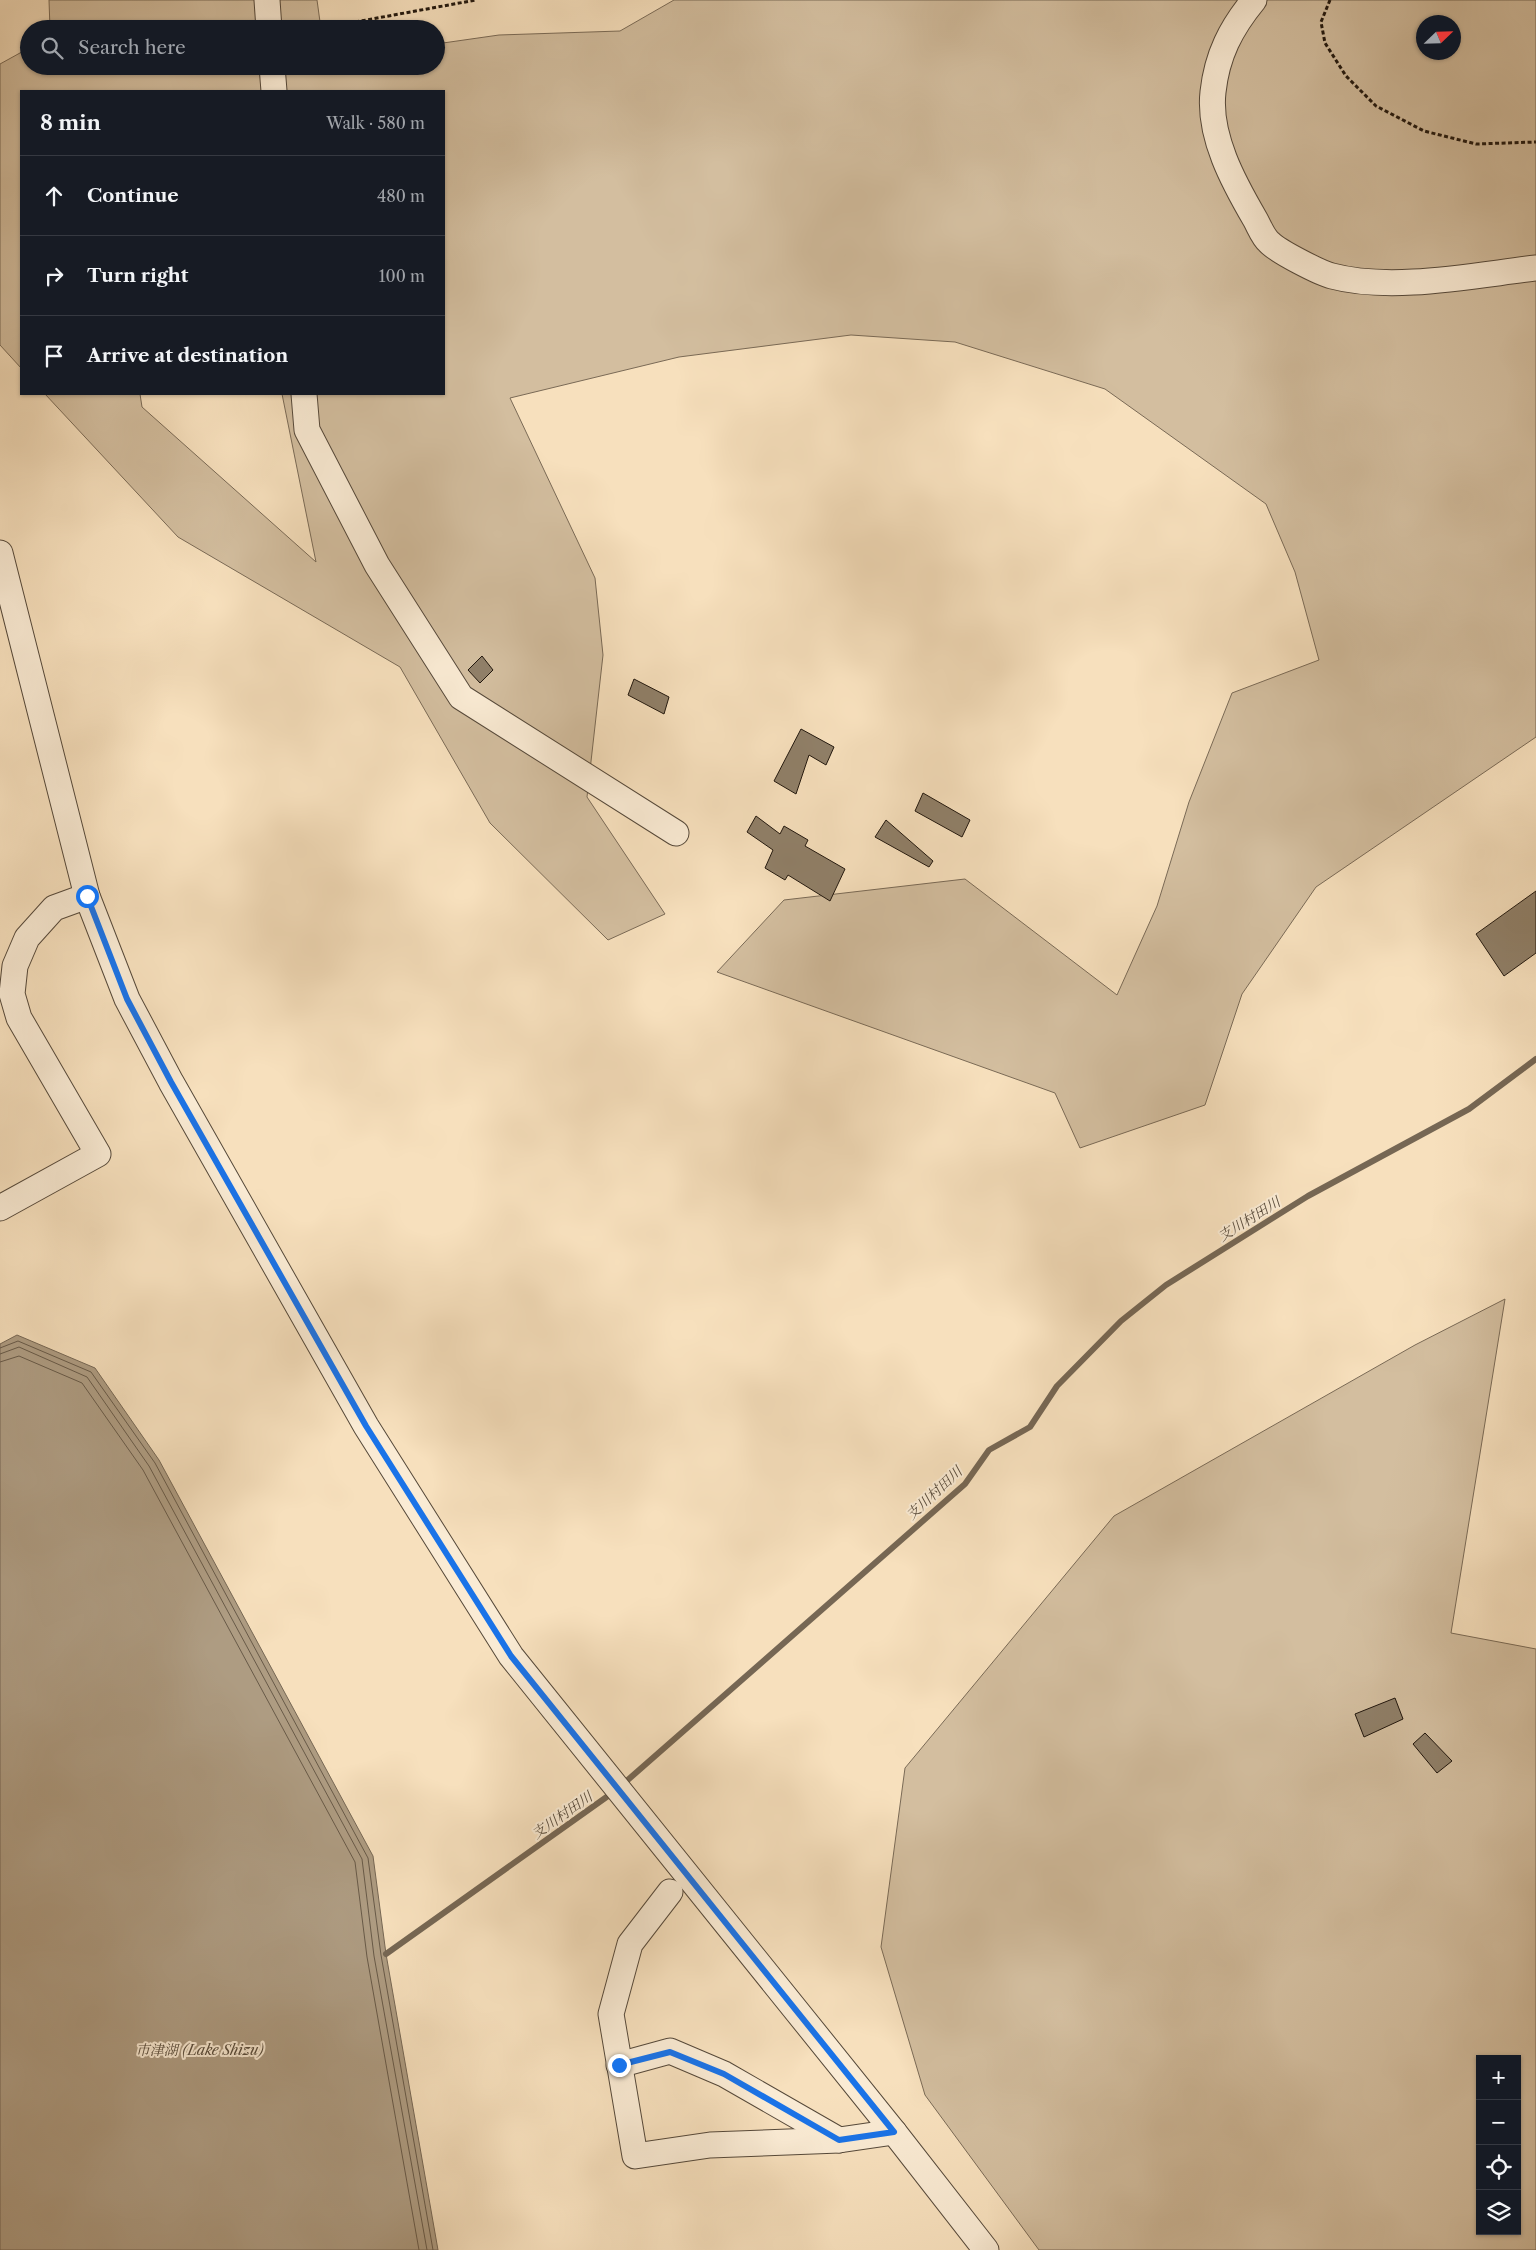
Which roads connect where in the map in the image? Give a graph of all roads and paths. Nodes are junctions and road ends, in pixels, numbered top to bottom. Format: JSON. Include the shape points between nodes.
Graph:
{"nodes":[{"id":1,"x":267,"y":0,"type":"edge"},
{"id":2,"x":476,"y":0,"type":"edge"},
{"id":3,"x":1254,"y":0,"type":"edge"},
{"id":4,"x":1330,"y":0,"type":"edge"},
{"id":5,"x":268,"y":20,"type":"edge"},
{"id":6,"x":366,"y":20,"type":"edge"},
{"id":7,"x":273,"y":75,"type":"edge"},
{"id":8,"x":274,"y":90,"type":"edge"},
{"id":9,"x":1536,"y":142,"type":"edge"},
{"id":10,"x":1536,"y":268,"type":"edge"},
{"id":11,"x":304,"y":395,"type":"edge"},
{"id":12,"x":0,"y":553,"type":"edge"},
{"id":13,"x":676,"y":834,"type":"dead end"},
{"id":14,"x":87,"y":896,"type":"junction"},
{"id":15,"x":0,"y":1208,"type":"edge"},
{"id":16,"x":670,"y":1892,"type":"dead end"},
{"id":17,"x":619,"y":2065,"type":"junction"},
{"id":18,"x":894,"y":2132,"type":"junction"},
{"id":19,"x":839,"y":2140,"type":"junction"},
{"id":20,"x":986,"y":2250,"type":"edge"}],
"edges":[{"from":1,"to":5,"type":"street"},
{"from":2,"to":6,"type":"path"},
{"from":3,"to":10,"type":"street","via":[[1236,23],[1221,53],[1213,93],[1216,133],[1239,192],[1269,242],[1331,276],[1363,281],[1410,282]]},
{"from":4,"to":9,"type":"path","via":[[1321,22],[1325,43],[1346,76],[1376,106],[1424,131],[1476,144]]},
{"from":7,"to":8,"type":"street"},
{"from":11,"to":13,"type":"street","via":[[307,430],[368,548],[461,697]]},
{"from":12,"to":14,"type":"street"},
{"from":14,"to":15,"type":"street","via":[[54,908],[27,938],[15,966],[12,994],[19,1018],[98,1154]]},
{"from":14,"to":18,"type":"street","via":[[127,999],[158,1057],[366,1426],[511,1656]]},
{"from":16,"to":17,"type":"street","via":[[630,1944],[610,2014]]},
{"from":17,"to":19,"type":"street","via":[[670,2052],[724,2074]]},
{"from":17,"to":19,"type":"street","via":[[635,2156],[710,2145]]},
{"from":18,"to":19,"type":"street"},
{"from":18,"to":20,"type":"street"}]}
